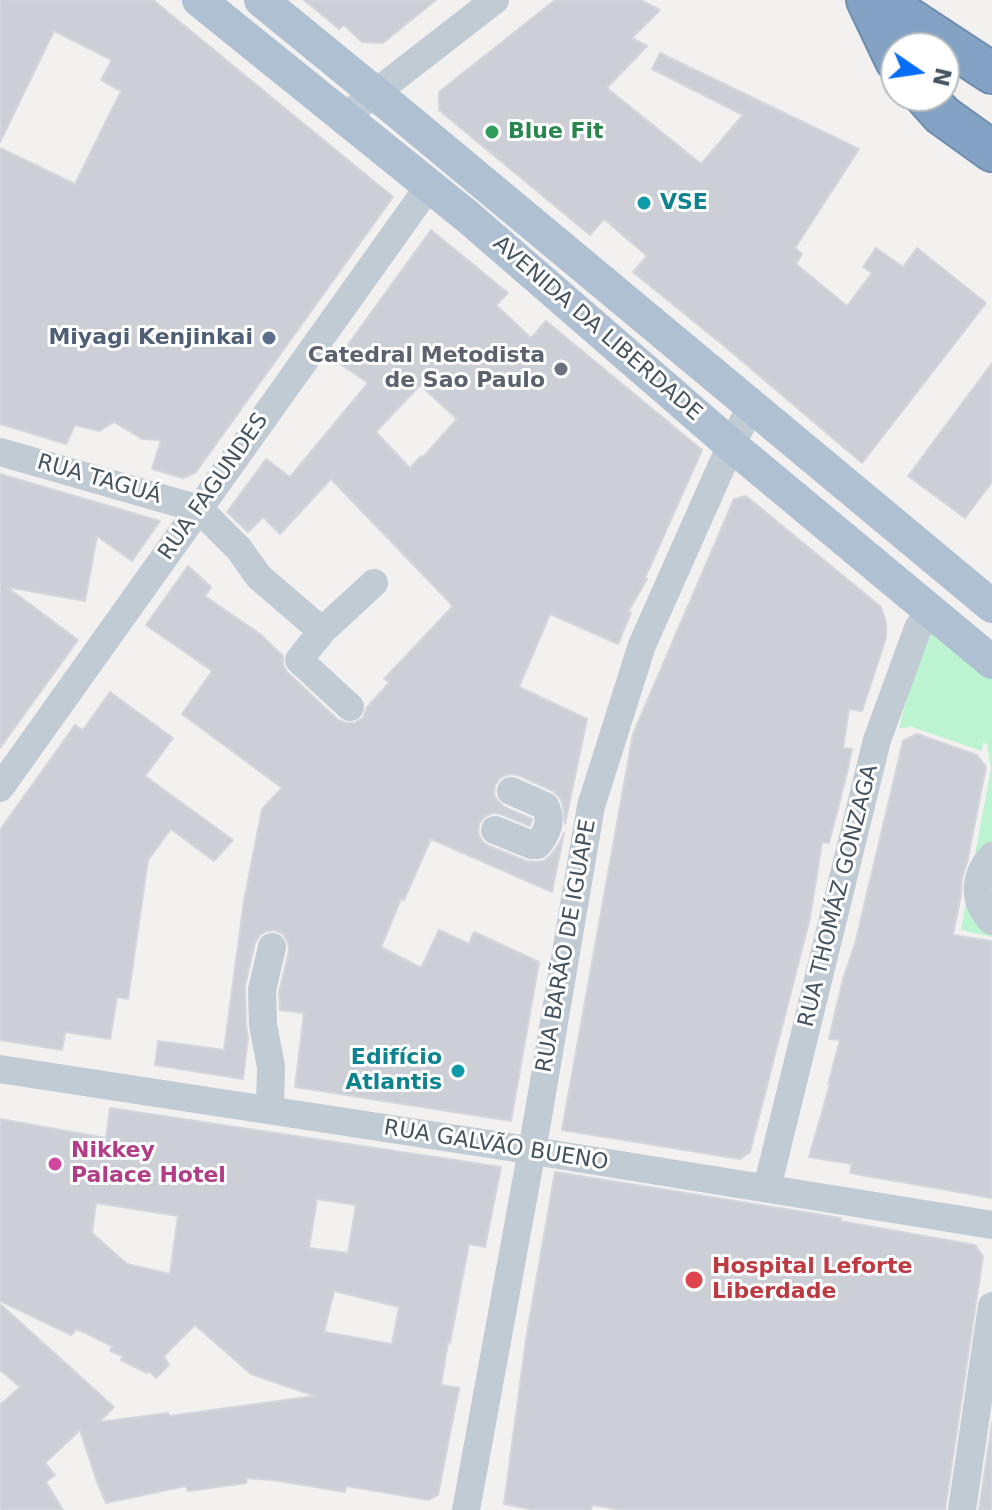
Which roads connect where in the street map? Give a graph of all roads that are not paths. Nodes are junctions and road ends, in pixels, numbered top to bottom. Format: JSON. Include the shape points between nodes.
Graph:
{"nodes":[{"id":1,"x":199,"y":0,"type":"edge"},
{"id":2,"x":261,"y":0,"type":"edge"},
{"id":3,"x":867,"y":0,"type":"edge"},
{"id":4,"x":881,"y":0,"type":"edge"},
{"id":5,"x":483,"y":4,"type":"edge"},
{"id":6,"x":882,"y":32,"type":"edge"},
{"id":7,"x":992,"y":73,"type":"edge"},
{"id":8,"x":375,"y":93,"type":"junction"},
{"id":9,"x":939,"y":112,"type":"edge"},
{"id":10,"x":343,"y":118,"type":"junction"},
{"id":11,"x":992,"y":151,"type":"edge"},
{"id":12,"x":429,"y":186,"type":"junction"},
{"id":13,"x":751,"y":407,"type":"junction"},
{"id":14,"x":731,"y":445,"type":"junction"},
{"id":15,"x":0,"y":452,"type":"edge"},
{"id":16,"x":199,"y":509,"type":"junction"},
{"id":17,"x":374,"y":583,"type":"dead end"},
{"id":18,"x":992,"y":606,"type":"edge"},
{"id":19,"x":932,"y":611,"type":"junction"},
{"id":20,"x":322,"y":631,"type":"junction"},
{"id":21,"x":992,"y":662,"type":"edge"},
{"id":22,"x":350,"y":707,"type":"dead end"},
{"id":23,"x":0,"y":788,"type":"edge"},
{"id":24,"x":511,"y":791,"type":"dead end"},
{"id":25,"x":495,"y":830,"type":"dead end"},
{"id":26,"x":547,"y":830,"type":"junction"},
{"id":27,"x":585,"y":841,"type":"junction"},
{"id":28,"x":992,"y":856,"type":"edge"},
{"id":29,"x":992,"y":921,"type":"edge"},
{"id":30,"x":272,"y":947,"type":"dead end"},
{"id":31,"x":0,"y":1069,"type":"edge"},
{"id":32,"x":270,"y":1110,"type":"junction"},
{"id":33,"x":531,"y":1151,"type":"junction"},
{"id":34,"x":767,"y":1188,"type":"junction"},
{"id":35,"x":992,"y":1225,"type":"edge"},
{"id":36,"x":992,"y":1306,"type":"edge"},
{"id":37,"x":466,"y":1510,"type":"edge"},
{"id":38,"x":962,"y":1510,"type":"edge"}],
"edges":[{"from":1,"to":10,"type":"main road","name":"AVENIDA DA LIBERDADE"},
{"from":2,"to":8,"type":"main road","name":"AVENIDA DA LIBERDADE"},
{"from":3,"to":6,"type":"highway"},
{"from":4,"to":7,"type":"highway"},
{"from":5,"to":8,"type":"street"},
{"from":8,"to":10,"type":"street"},
{"from":8,"to":13,"type":"main road","name":"AVENIDA DA LIBERDADE"},
{"from":9,"to":11,"type":"highway"},
{"from":10,"to":12,"type":"main road","name":"AVENIDA DA LIBERDADE"},
{"from":12,"to":14,"type":"main road","name":"AVENIDA DA LIBERDADE"},
{"from":12,"to":16,"type":"street","name":"RUA FAGUNDES"},
{"from":13,"to":14,"type":"street","name":"RUA BARÃO DE IGUAPE"},
{"from":13,"to":18,"type":"main road","name":"AVENIDA DA LIBERDADE"},
{"from":14,"to":19,"type":"main road","name":"AVENIDA DA LIBERDADE"},
{"from":14,"to":27,"type":"street","name":"RUA BARÃO DE IGUAPE","via":[[642,645],[591,806]]},
{"from":15,"to":16,"type":"street","name":"RUA TAGUÁ"},
{"from":16,"to":20,"type":"street","via":[[259,577]]},
{"from":16,"to":23,"type":"street","name":"RUA FAGUNDES"},
{"from":17,"to":20,"type":"street"},
{"from":19,"to":21,"type":"main road","name":"AVENIDA DA LIBERDADE"},
{"from":19,"to":34,"type":"street","name":"RUA THOMÁZ GONZAGA","via":[[918,628],[877,740]]},
{"from":20,"to":22,"type":"street","via":[[299,660]]},
{"from":24,"to":26,"type":"street","via":[[545,806]]},
{"from":25,"to":26,"type":"street","via":[[537,845]]},
{"from":26,"to":27,"type":"street"},
{"from":27,"to":33,"type":"street","name":"RUA BARÃO DE IGUAPE"},
{"from":28,"to":29,"type":"street","via":[[977,885],[981,909]]},
{"from":30,"to":32,"type":"street","via":[[262,990]]},
{"from":31,"to":32,"type":"street","name":"RUA GALVÃO BUENO"},
{"from":32,"to":33,"type":"street","name":"RUA GALVÃO BUENO"},
{"from":33,"to":34,"type":"street","name":"RUA GALVÃO BUENO"},
{"from":33,"to":37,"type":"street","name":"RUA BARÃO DE IGUAPE"},
{"from":34,"to":35,"type":"street","name":"RUA GALVÃO BUENO"},
{"from":36,"to":38,"type":"street"}]}
